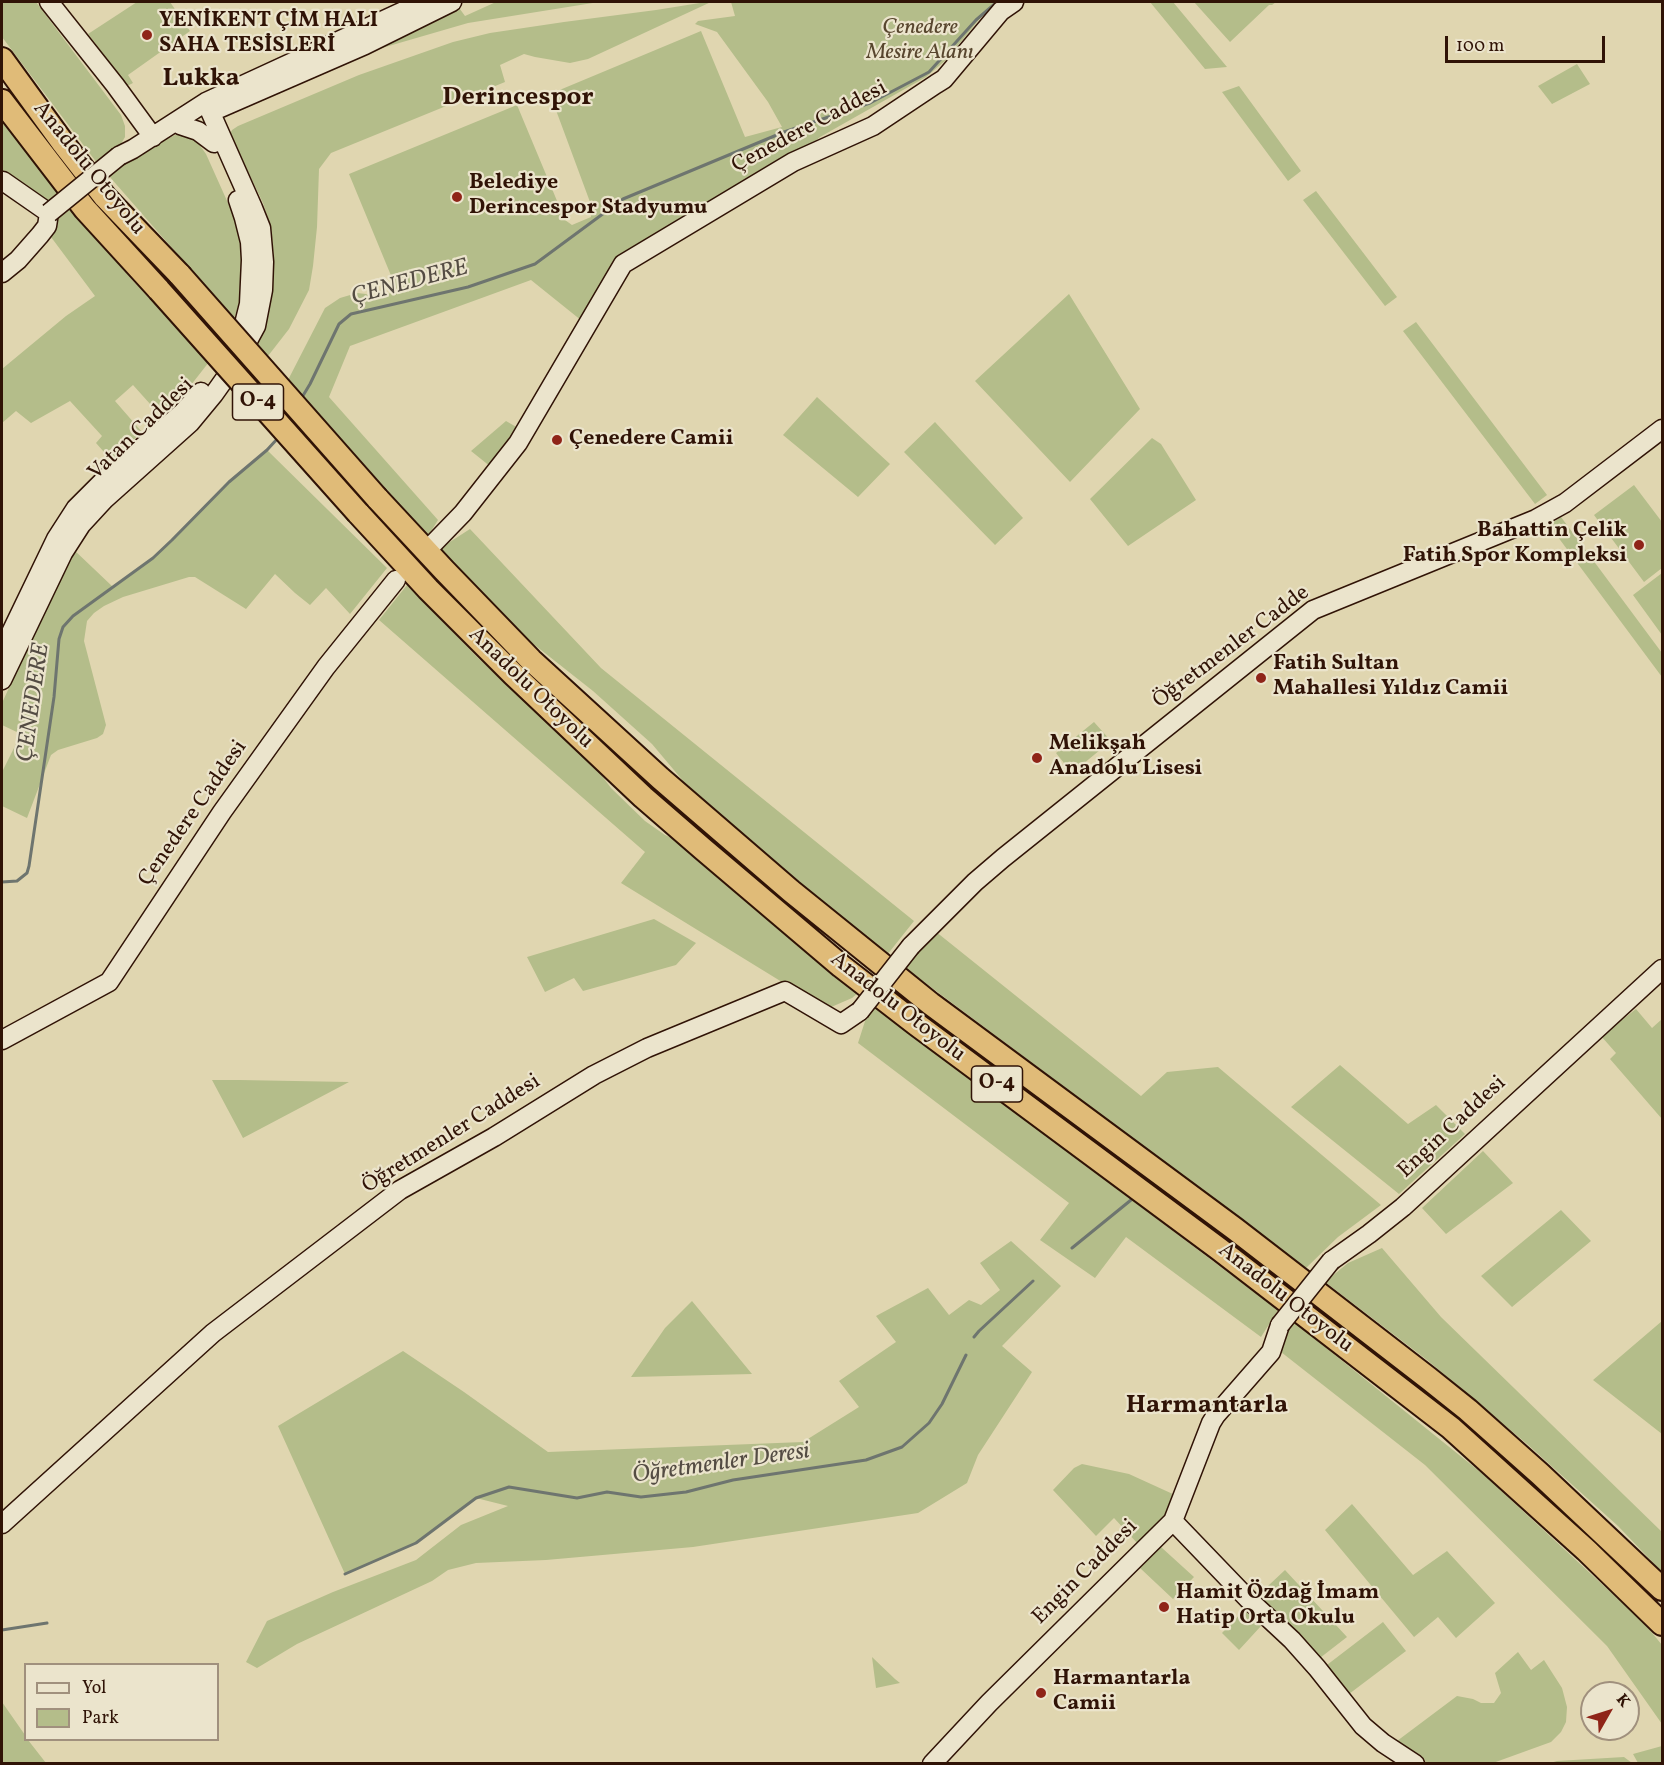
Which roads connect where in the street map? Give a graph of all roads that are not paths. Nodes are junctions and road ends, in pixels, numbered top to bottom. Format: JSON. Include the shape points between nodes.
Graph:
{"nodes":[{"id":1,"x":49,"y":2,"type":"edge"},
{"id":2,"x":423,"y":2,"type":"edge"},
{"id":3,"x":452,"y":2,"type":"edge"},
{"id":4,"x":1014,"y":2,"type":"edge"},
{"id":5,"x":2,"y":59,"type":"edge"},
{"id":6,"x":242,"y":99,"type":"junction"},
{"id":7,"x":2,"y":101,"type":"edge"},
{"id":8,"x":130,"y":106,"type":"junction"},
{"id":9,"x":204,"y":110,"type":"junction"},
{"id":10,"x":180,"y":122,"type":"junction"},
{"id":11,"x":153,"y":137,"type":"junction"},
{"id":12,"x":218,"y":139,"type":"junction"},
{"id":13,"x":119,"y":156,"type":"junction"},
{"id":14,"x":2,"y":182,"type":"edge"},
{"id":15,"x":49,"y":213,"type":"junction"},
{"id":16,"x":2,"y":273,"type":"edge"},
{"id":17,"x":1662,"y":429,"type":"edge"},
{"id":18,"x":432,"y":545,"type":"dead end"},
{"id":19,"x":396,"y":579,"type":"dead end"},
{"id":20,"x":2,"y":651,"type":"edge"},
{"id":21,"x":2,"y":680,"type":"edge"},
{"id":22,"x":1662,"y":969,"type":"edge"},
{"id":23,"x":860,"y":1011,"type":"joint"},
{"id":24,"x":2,"y":1040,"type":"edge"},
{"id":25,"x":1173,"y":1521,"type":"junction"},
{"id":26,"x":2,"y":1524,"type":"edge"},
{"id":27,"x":1662,"y":1589,"type":"edge"},
{"id":28,"x":1662,"y":1624,"type":"edge"},
{"id":29,"x":932,"y":1764,"type":"edge"},
{"id":30,"x":1415,"y":1764,"type":"edge"}],
"edges":[{"from":1,"to":8,"type":"street"},
{"from":2,"to":9,"type":"street"},
{"from":3,"to":6,"type":"street"},
{"from":4,"to":18,"type":"street","name":"Çenedere Caddesi","via":[[1001,10],[944,79],[873,126],[793,162],[623,264],[518,443],[463,513]]},
{"from":5,"to":27,"type":"highway","name":"Anadolu Otoyolu","number":"O-4","bridge":true,"via":[[105,197],[180,275],[377,498],[531,660],[660,778],[856,945],[1227,1222],[1467,1410]]},
{"from":6,"to":9,"type":"street"},
{"from":6,"to":12,"type":"street","via":[[231,110]]},
{"from":7,"to":28,"type":"highway","name":"Anadolu Otoyolu","number":"O-4","bridge":true,"via":[[85,209],[428,589],[644,797],[850,973],[1220,1249],[1451,1428]]},
{"from":8,"to":10,"type":"street","via":[[156,119]]},
{"from":8,"to":11,"type":"street"},
{"from":8,"to":13,"type":"street","via":[[132,131],[127,148]]},
{"from":9,"to":10,"type":"street"},
{"from":9,"to":12,"type":"street","name":"Vatan Caddesi"},
{"from":10,"to":11,"type":"street"},
{"from":10,"to":12,"type":"street"},
{"from":11,"to":13,"type":"street"},
{"from":12,"to":20,"type":"street","name":"Vatan Caddesi","via":[[250,242],[246,319],[237,339],[192,403],[86,497],[67,520]]},
{"from":12,"to":21,"type":"street","name":"Vatan Caddesi","via":[[254,208],[263,240],[263,290],[256,326],[236,363],[190,423],[81,525]]},
{"from":13,"to":15,"type":"street","bridge":true},
{"from":14,"to":15,"type":"street"},
{"from":15,"to":16,"type":"street","via":[[47,226],[40,235]]},
{"from":17,"to":23,"type":"street","name":"Öğretmenler Cadde","bridge":true,"via":[[1565,503],[1536,519],[1313,610],[975,882],[911,946]]},
{"from":19,"to":24,"type":"street","name":"Çenedere Caddesi","via":[[326,667],[222,812],[109,982]]},
{"from":22,"to":25,"type":"street","name":"Engin Caddesi","bridge":true,"via":[[1403,1207],[1331,1261],[1280,1325],[1271,1352],[1216,1414]]},
{"from":23,"to":26,"type":"street","name":"Öğretmenler Caddesi","via":[[841,1024],[785,991],[668,1038],[612,1066],[400,1190],[213,1333]]},
{"from":25,"to":29,"type":"street","name":"Engin Caddesi"},
{"from":25,"to":30,"type":"street","via":[[1292,1640],[1363,1726]]}]}
